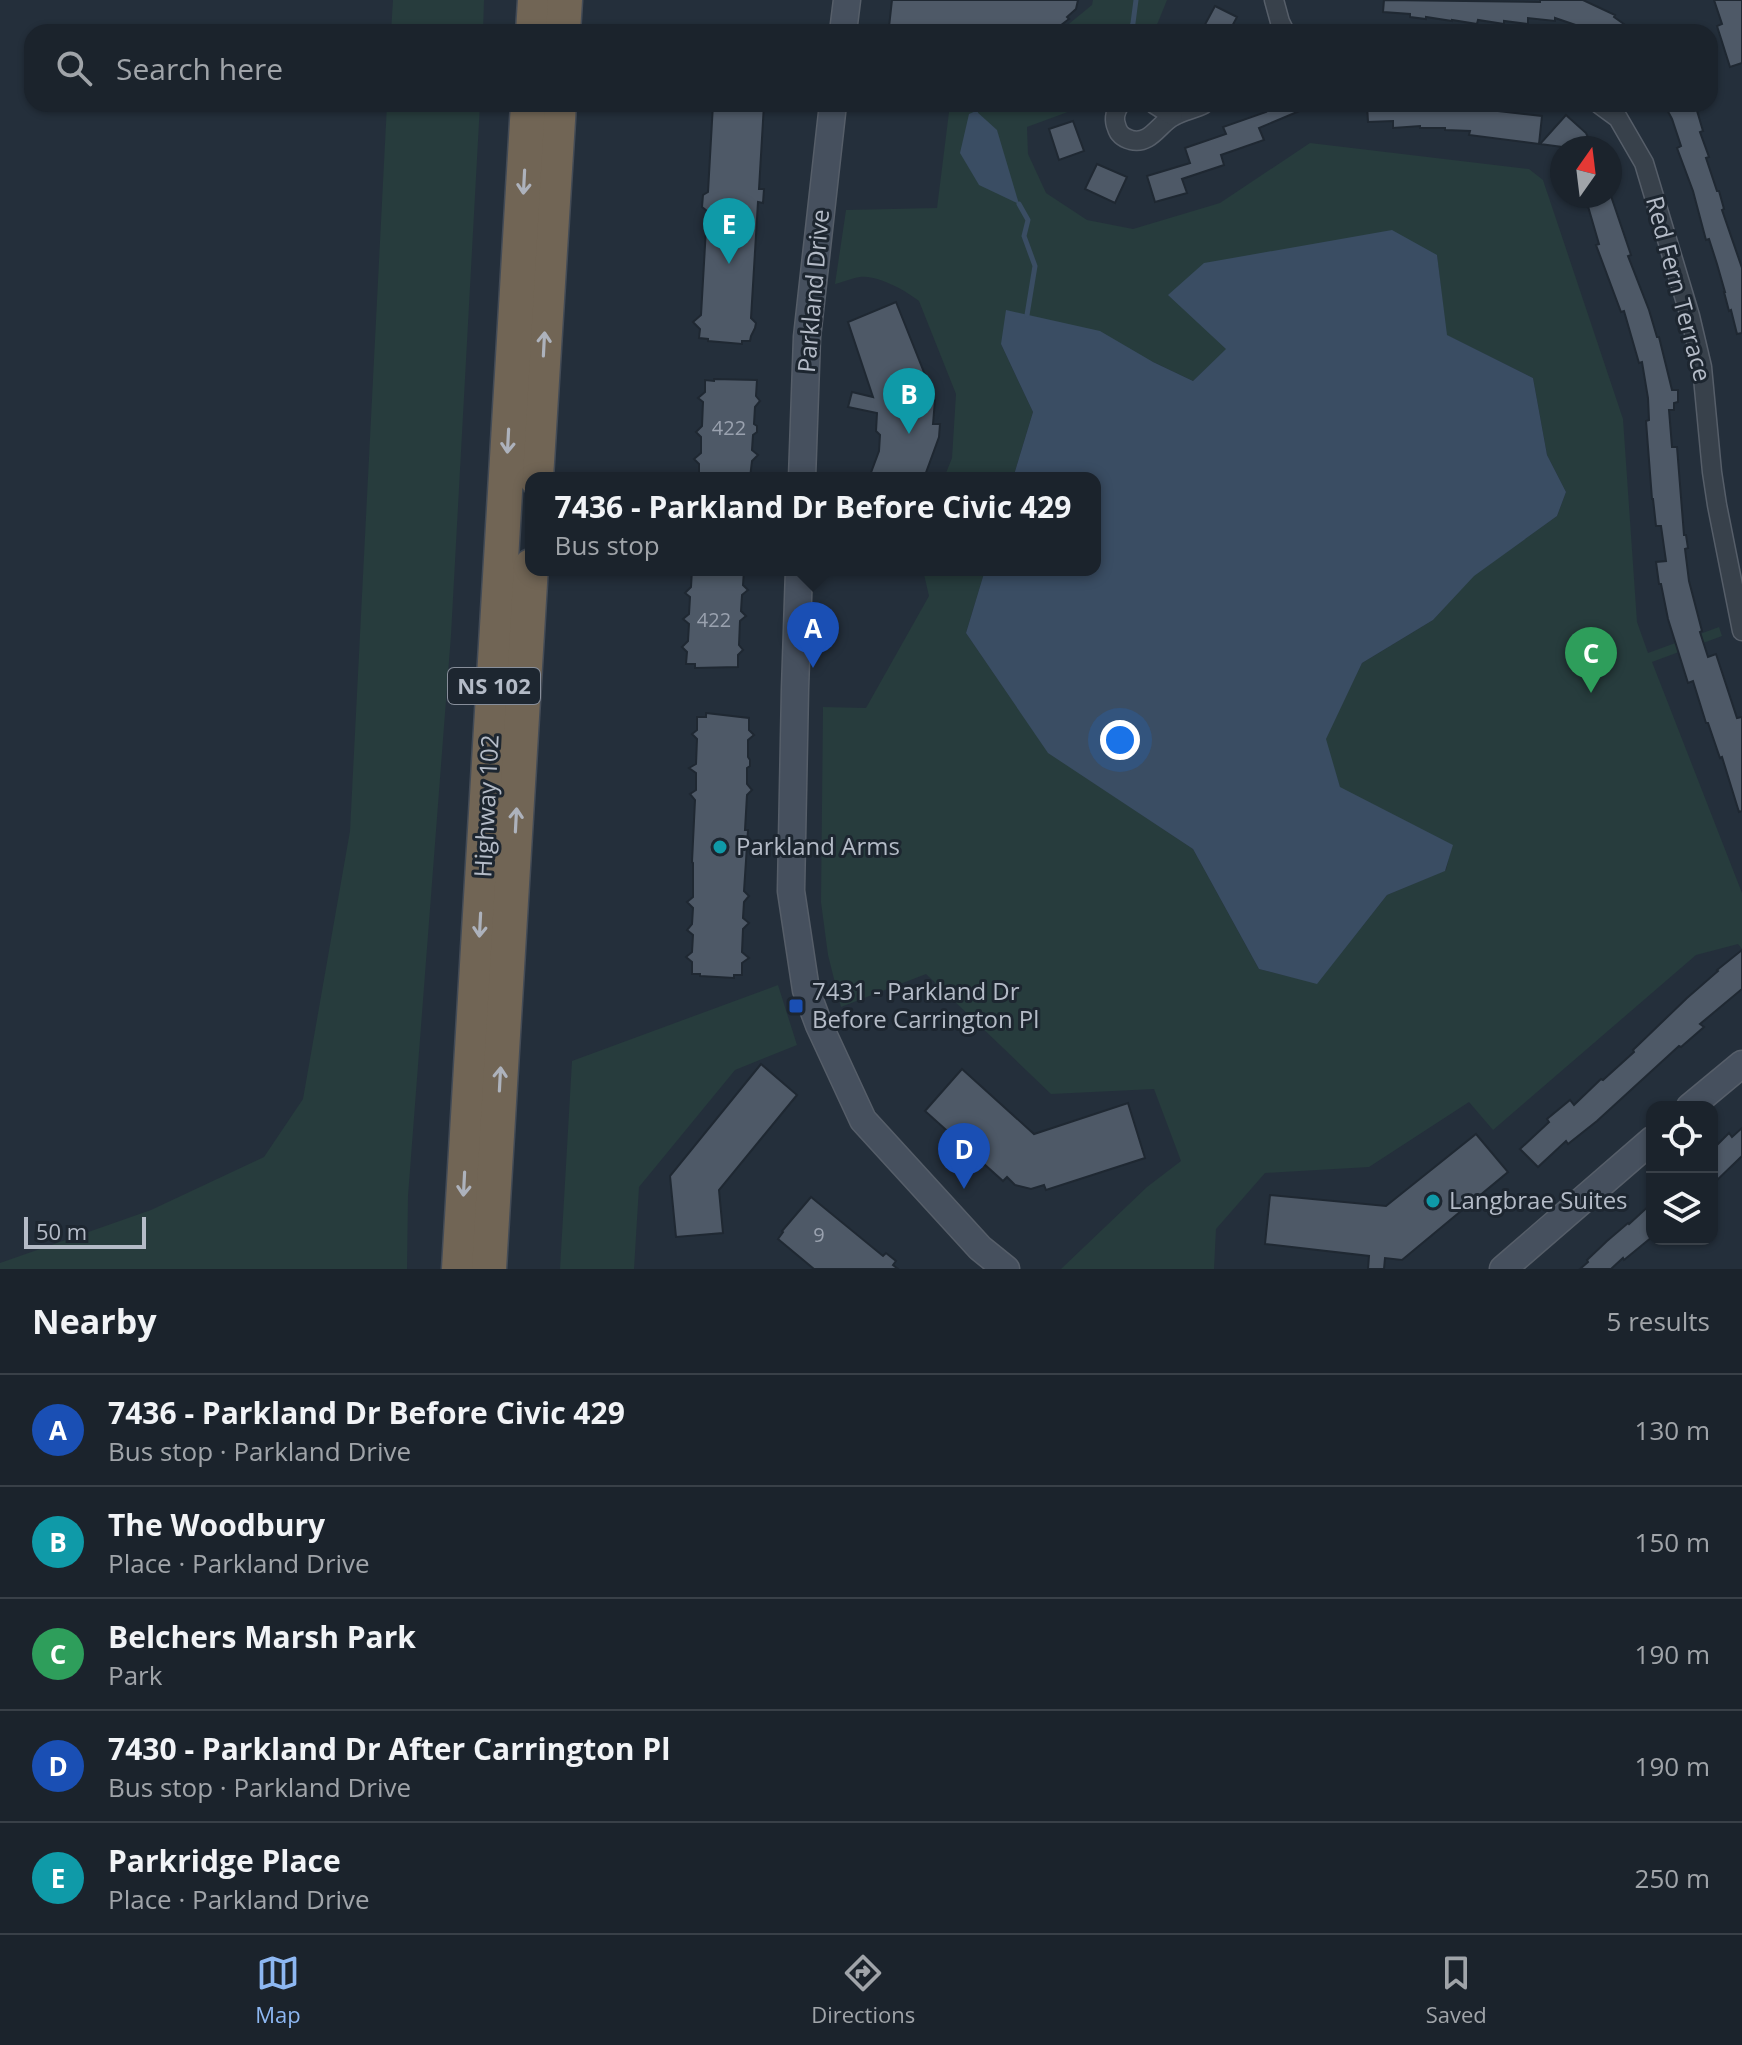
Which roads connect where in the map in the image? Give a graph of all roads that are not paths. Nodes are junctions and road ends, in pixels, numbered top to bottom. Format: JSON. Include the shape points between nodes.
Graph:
{"nodes":[{"id":1,"x":535,"y":0,"type":"edge"},
{"id":2,"x":565,"y":0,"type":"edge"},
{"id":3,"x":847,"y":0,"type":"edge"},
{"id":4,"x":1274,"y":0,"type":"edge"},
{"id":5,"x":534,"y":24,"type":"edge"},
{"id":6,"x":564,"y":24,"type":"edge"},
{"id":7,"x":844,"y":24,"type":"edge"},
{"id":8,"x":1281,"y":24,"type":"edge"},
{"id":9,"x":528,"y":112,"type":"edge"},
{"id":10,"x":559,"y":112,"type":"edge"},
{"id":11,"x":832,"y":112,"type":"edge"},
{"id":12,"x":1116,"y":112,"type":"edge"},
{"id":13,"x":1167,"y":112,"type":"edge"},
{"id":14,"x":1183,"y":112,"type":"edge"},
{"id":15,"x":1610,"y":112,"type":"edge"},
{"id":16,"x":1173,"y":116,"type":"junction"},
{"id":17,"x":536,"y":472,"type":"edge"},
{"id":18,"x":802,"y":472,"type":"edge"},
{"id":19,"x":530,"y":576,"type":"edge"},
{"id":20,"x":799,"y":576,"type":"edge"},
{"id":21,"x":1742,"y":631,"type":"edge"},
{"id":22,"x":1742,"y":1064,"type":"edge"},
{"id":23,"x":1697,"y":1101,"type":"edge"},
{"id":24,"x":1646,"y":1145,"type":"edge"},
{"id":25,"x":459,"y":1269,"type":"edge"},
{"id":26,"x":489,"y":1269,"type":"edge"},
{"id":27,"x":1006,"y":1269,"type":"edge"},
{"id":28,"x":1503,"y":1269,"type":"edge"}],
"edges":[{"from":1,"to":5,"type":"highway"},
{"from":2,"to":6,"type":"highway"},
{"from":3,"to":7,"type":"street"},
{"from":4,"to":8,"type":"street"},
{"from":9,"to":25,"type":"highway","name":"Highway 102","number":"NS 102","one_way":true},
{"from":17,"to":10,"type":"highway","one_way":true},
{"from":11,"to":18,"type":"street","name":"Parkland Drive","via":[[807,337]]},
{"from":12,"to":16,"type":"street","via":[[1120,134],[1138,141]]},
{"from":13,"to":16,"type":"street"},
{"from":14,"to":16,"type":"street"},
{"from":15,"to":21,"type":"street","name":"Red Fern Terrace","via":[[1644,163],[1690,316],[1702,367],[1717,505]]},
{"from":26,"to":19,"type":"highway","name":"Highway 102","number":"NS 102","one_way":true},
{"from":20,"to":27,"type":"street","via":[[791,891],[806,990],[863,1120],[980,1248]]},
{"from":22,"to":23,"type":"street"},
{"from":24,"to":28,"type":"street"}]}
